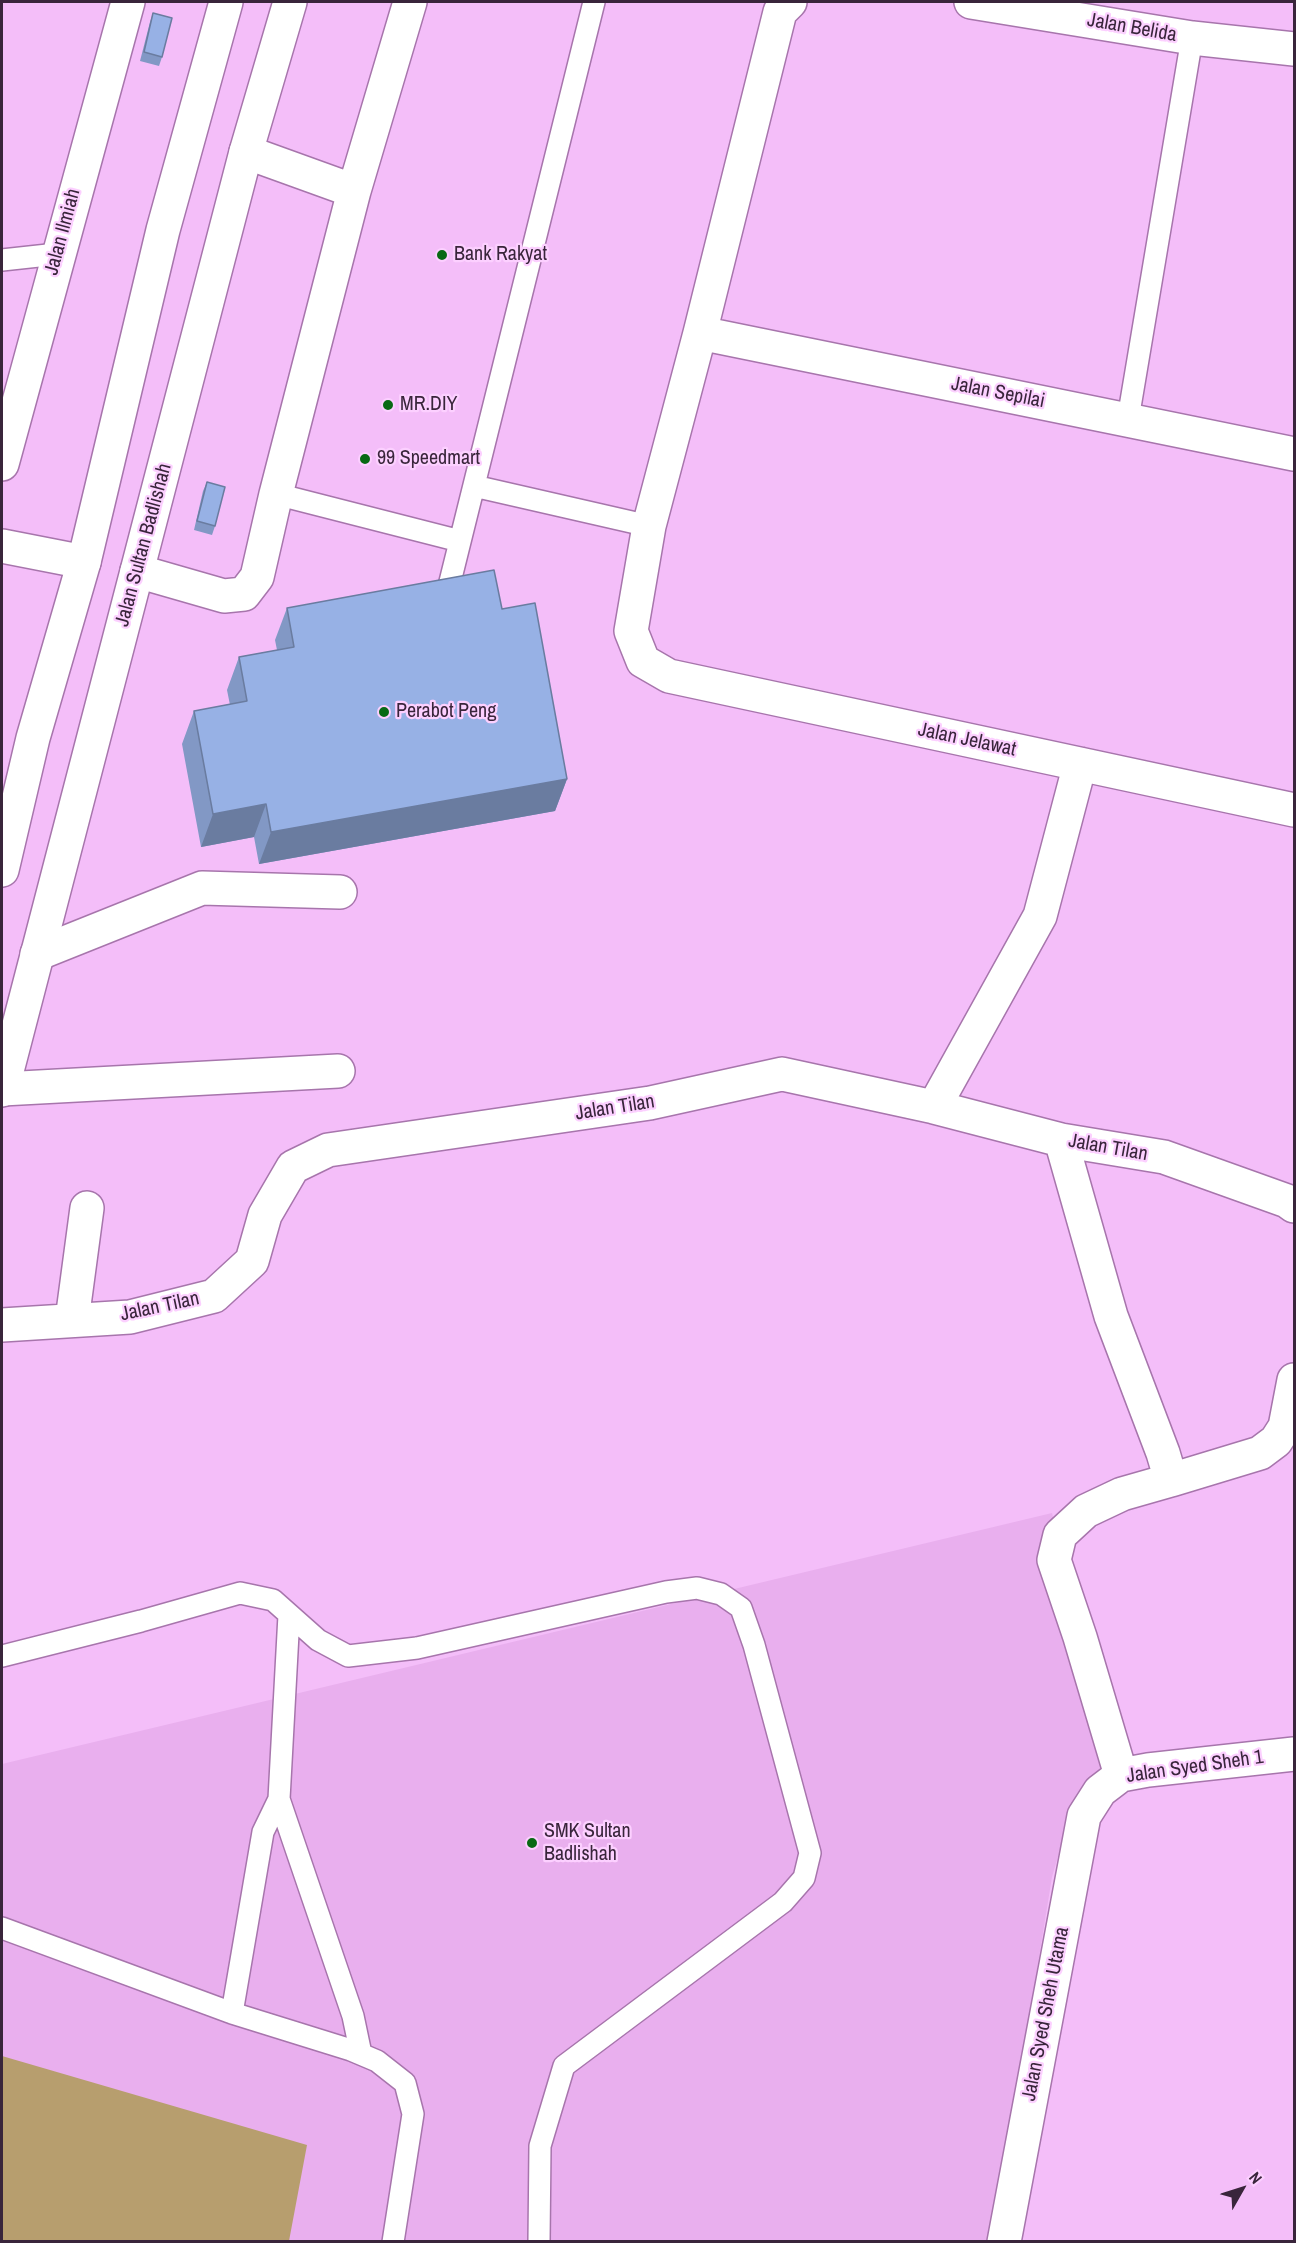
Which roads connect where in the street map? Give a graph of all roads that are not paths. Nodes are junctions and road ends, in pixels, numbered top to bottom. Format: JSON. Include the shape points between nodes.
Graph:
{"nodes":[{"id":1,"x":128,"y":2,"type":"edge"},
{"id":2,"x":226,"y":2,"type":"edge"},
{"id":3,"x":290,"y":2,"type":"edge"},
{"id":4,"x":410,"y":2,"type":"edge"},
{"id":5,"x":594,"y":2,"type":"edge"},
{"id":6,"x":971,"y":2,"type":"edge"},
{"id":7,"x":785,"y":7,"type":"edge"},
{"id":8,"x":1075,"y":10,"type":"edge"},
{"id":9,"x":1192,"y":38,"type":"junction"},
{"id":10,"x":1294,"y":48,"type":"edge"},
{"id":11,"x":246,"y":152,"type":"junction"},
{"id":12,"x":354,"y":191,"type":"junction"},
{"id":13,"x":57,"y":254,"type":"junction"},
{"id":14,"x":2,"y":260,"type":"edge"},
{"id":15,"x":700,"y":333,"type":"junction"},
{"id":16,"x":1128,"y":419,"type":"junction"},
{"id":17,"x":1294,"y":454,"type":"edge"},
{"id":18,"x":2,"y":464,"type":"edge"},
{"id":19,"x":474,"y":486,"type":"junction"},
{"id":20,"x":276,"y":494,"type":"junction"},
{"id":21,"x":649,"y":526,"type":"junction"},
{"id":22,"x":460,"y":541,"type":"junction"},
{"id":23,"x":2,"y":546,"type":"edge"},
{"id":24,"x":84,"y":562,"type":"junction"},
{"id":25,"x":136,"y":571,"type":"junction"},
{"id":26,"x":444,"y":606,"type":"edge"},
{"id":27,"x":1080,"y":764,"type":"junction"},
{"id":28,"x":1294,"y":810,"type":"edge"},
{"id":29,"x":2,"y":870,"type":"edge"},
{"id":30,"x":340,"y":892,"type":"dead end"},
{"id":31,"x":37,"y":954,"type":"junction"},
{"id":32,"x":338,"y":1071,"type":"dead end"},
{"id":33,"x":2,"y":1090,"type":"edge"},
{"id":34,"x":934,"y":1107,"type":"junction"},
{"id":35,"x":1061,"y":1140,"type":"junction"},
{"id":36,"x":1294,"y":1206,"type":"edge"},
{"id":37,"x":87,"y":1208,"type":"dead end"},
{"id":38,"x":72,"y":1320,"type":"junction"},
{"id":39,"x":2,"y":1325,"type":"edge"},
{"id":40,"x":1294,"y":1380,"type":"edge"},
{"id":41,"x":1171,"y":1480,"type":"junction"},
{"id":42,"x":290,"y":1615,"type":"junction"},
{"id":43,"x":2,"y":1656,"type":"edge"},
{"id":44,"x":1294,"y":1754,"type":"edge"},
{"id":45,"x":1110,"y":1783,"type":"junction"},
{"id":46,"x":279,"y":1799,"type":"junction"},
{"id":47,"x":2,"y":1928,"type":"edge"},
{"id":48,"x":232,"y":2013,"type":"junction"},
{"id":49,"x":361,"y":2054,"type":"junction"},
{"id":50,"x":393,"y":2241,"type":"edge"},
{"id":51,"x":539,"y":2241,"type":"edge"},
{"id":52,"x":1004,"y":2241,"type":"edge"}],
"edges":[{"from":1,"to":13,"type":"street","name":"Jalan Ilmiah"},
{"from":2,"to":24,"type":"street","via":[[157,252]]},
{"from":3,"to":11,"type":"street","name":"Jalan Sultan Badlishah"},
{"from":4,"to":12,"type":"street"},
{"from":5,"to":19,"type":"lane"},
{"from":6,"to":8,"type":"street","name":"Jalan Belida"},
{"from":7,"to":15,"type":"street"},
{"from":8,"to":9,"type":"street","name":"Jalan Belida"},
{"from":9,"to":10,"type":"street","name":"Jalan Belida"},
{"from":9,"to":16,"type":"lane"},
{"from":11,"to":12,"type":"street"},
{"from":11,"to":25,"type":"street","name":"Jalan Sultan Badlishah"},
{"from":12,"to":20,"type":"street"},
{"from":13,"to":14,"type":"lane"},
{"from":13,"to":18,"type":"street","name":"Jalan Ilmiah"},
{"from":15,"to":16,"type":"street","name":"Jalan Sepilai"},
{"from":15,"to":21,"type":"street"},
{"from":16,"to":17,"type":"street","name":"Jalan Sepilai"},
{"from":19,"to":21,"type":"lane"},
{"from":19,"to":22,"type":"lane"},
{"from":20,"to":22,"type":"lane"},
{"from":20,"to":25,"type":"street","via":[[257,578],[244,594],[224,596]]},
{"from":21,"to":27,"type":"street","name":"Jalan Jelawat","via":[[631,631],[643,661],[669,676]]},
{"from":22,"to":26,"type":"lane"},
{"from":23,"to":24,"type":"street"},
{"from":24,"to":29,"type":"street","via":[[33,738]]},
{"from":25,"to":31,"type":"street","name":"Jalan Sultan Badlishah"},
{"from":27,"to":28,"type":"street","name":"Jalan Jelawat"},
{"from":27,"to":34,"type":"street","via":[[1040,916]]},
{"from":30,"to":31,"type":"street","via":[[202,888]]},
{"from":31,"to":33,"type":"street","name":"Jalan Sultan Badlishah"},
{"from":32,"to":33,"type":"street"},
{"from":34,"to":35,"type":"street","name":"Jalan Tilan"},
{"from":34,"to":38,"type":"street","name":"Jalan Tilan","via":[[782,1074],[650,1103],[328,1150],[293,1167],[265,1215],[252,1262],[214,1296],[130,1317]]},
{"from":35,"to":36,"type":"street","name":"Jalan Tilan","via":[[1164,1157]]},
{"from":35,"to":41,"type":"street","via":[[1111,1316]]},
{"from":37,"to":38,"type":"street"},
{"from":38,"to":39,"type":"street","name":"Jalan Tilan"},
{"from":40,"to":41,"type":"street","via":[[1285,1427],[1276,1441],[1260,1453]]},
{"from":41,"to":45,"type":"street","via":[[1122,1494],[1086,1511],[1060,1535],[1054,1560],[1080,1637]]},
{"from":42,"to":43,"type":"lane","via":[[273,1600],[240,1593]]},
{"from":42,"to":46,"type":"lane"},
{"from":42,"to":51,"type":"lane","via":[[318,1640],[348,1656],[417,1648],[697,1588],[721,1594],[741,1608],[810,1853],[804,1878],[783,1902],[564,2066],[540,2146]]},
{"from":44,"to":45,"type":"street","name":"Jalan Syed Sheh 1","via":[[1148,1770]]},
{"from":45,"to":52,"type":"street","name":"Jalan Syed Sheh Utama","via":[[1084,1816]]},
{"from":46,"to":48,"type":"lane","via":[[263,1832]]},
{"from":46,"to":49,"type":"lane","via":[[353,2016]]},
{"from":47,"to":48,"type":"lane"},
{"from":48,"to":49,"type":"lane"},
{"from":49,"to":50,"type":"lane","via":[[405,2083],[413,2114]]}]}
